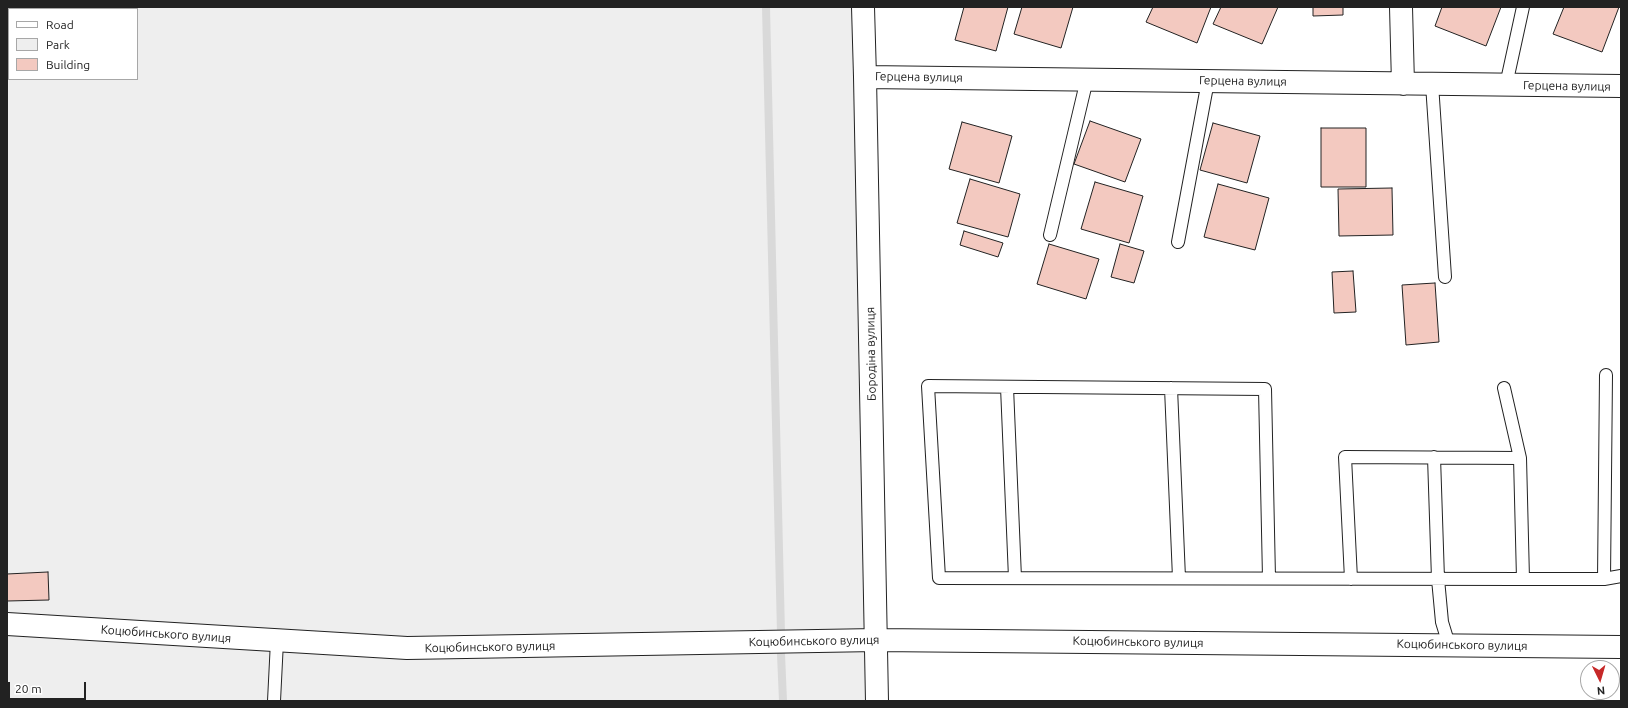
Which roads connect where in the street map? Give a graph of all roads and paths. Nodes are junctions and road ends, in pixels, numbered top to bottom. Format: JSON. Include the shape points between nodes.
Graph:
{"nodes":[{"id":1,"x":863,"y":7,"type":"edge"},
{"id":2,"x":1401,"y":7,"type":"edge"},
{"id":3,"x":1523,"y":7,"type":"edge"},
{"id":4,"x":865,"y":77,"type":"junction"},
{"id":5,"x":1087,"y":79,"type":"junction"},
{"id":6,"x":1208,"y":81,"type":"junction"},
{"id":7,"x":1402,"y":84,"type":"junction"},
{"id":8,"x":1432,"y":84,"type":"junction"},
{"id":9,"x":1506,"y":85,"type":"junction"},
{"id":10,"x":1621,"y":86,"type":"edge"},
{"id":11,"x":1050,"y":235,"type":"dead end"},
{"id":12,"x":1178,"y":242,"type":"dead end"},
{"id":13,"x":1445,"y":277,"type":"dead end"},
{"id":14,"x":1606,"y":375,"type":"dead end"},
{"id":15,"x":1007,"y":387,"type":"junction"},
{"id":16,"x":1171,"y":388,"type":"junction"},
{"id":17,"x":1504,"y":388,"type":"dead end"},
{"id":18,"x":1434,"y":458,"type":"junction"},
{"id":19,"x":1520,"y":458,"type":"junction"},
{"id":20,"x":1621,"y":576,"type":"edge"},
{"id":21,"x":1015,"y":578,"type":"junction"},
{"id":22,"x":1179,"y":578,"type":"junction"},
{"id":23,"x":1269,"y":578,"type":"junction"},
{"id":24,"x":1351,"y":579,"type":"junction"},
{"id":25,"x":1438,"y":579,"type":"junction"},
{"id":26,"x":1523,"y":579,"type":"junction"},
{"id":27,"x":1604,"y":579,"type":"junction"},
{"id":28,"x":7,"y":624,"type":"edge"},
{"id":29,"x":277,"y":640,"type":"junction"},
{"id":30,"x":876,"y":640,"type":"junction"},
{"id":31,"x":1449,"y":645,"type":"junction"},
{"id":32,"x":1621,"y":647,"type":"edge"},
{"id":33,"x":274,"y":701,"type":"edge"},
{"id":34,"x":877,"y":701,"type":"edge"}],
"edges":[{"from":1,"to":4,"type":"street","name":"Бородіна вулиця"},
{"from":2,"to":7,"type":"street"},
{"from":3,"to":9,"type":"lane"},
{"from":4,"to":5,"type":"street","name":"Герцена вулиця"},
{"from":4,"to":30,"type":"street","name":"Бородіна вулиця"},
{"from":5,"to":6,"type":"street","name":"Герцена вулиця"},
{"from":5,"to":11,"type":"lane"},
{"from":6,"to":7,"type":"street","name":"Герцена вулиця"},
{"from":6,"to":12,"type":"lane"},
{"from":7,"to":8,"type":"street","name":"Герцена вулиця"},
{"from":8,"to":9,"type":"street","name":"Герцена вулиця"},
{"from":8,"to":13,"type":"lane"},
{"from":9,"to":10,"type":"street","name":"Герцена вулиця"},
{"from":14,"to":27,"type":"lane"},
{"from":15,"to":16,"type":"lane"},
{"from":15,"to":21,"type":"lane"},
{"from":15,"to":21,"type":"lane","via":[[928,386],[939,578]]},
{"from":16,"to":22,"type":"lane"},
{"from":16,"to":23,"type":"lane","via":[[1265,389]]},
{"from":17,"to":19,"type":"lane"},
{"from":18,"to":19,"type":"lane"},
{"from":18,"to":24,"type":"lane","via":[[1345,457]]},
{"from":18,"to":25,"type":"lane"},
{"from":19,"to":26,"type":"lane"},
{"from":20,"to":27,"type":"lane"},
{"from":21,"to":22,"type":"lane"},
{"from":22,"to":23,"type":"lane"},
{"from":23,"to":24,"type":"lane"},
{"from":24,"to":25,"type":"lane"},
{"from":25,"to":26,"type":"lane"},
{"from":25,"to":31,"type":"lane","via":[[1442,622]]},
{"from":26,"to":27,"type":"lane"},
{"from":28,"to":29,"type":"street","name":"Коцюбинського вулиця"},
{"from":29,"to":30,"type":"street","name":"Коцюбинського вулиця","via":[[408,648]]},
{"from":29,"to":33,"type":"lane"},
{"from":30,"to":31,"type":"street","name":"Коцюбинського вулиця"},
{"from":30,"to":34,"type":"street","name":"Бородіна вулиця"},
{"from":31,"to":32,"type":"street","name":"Коцюбинського вулиця"}]}
